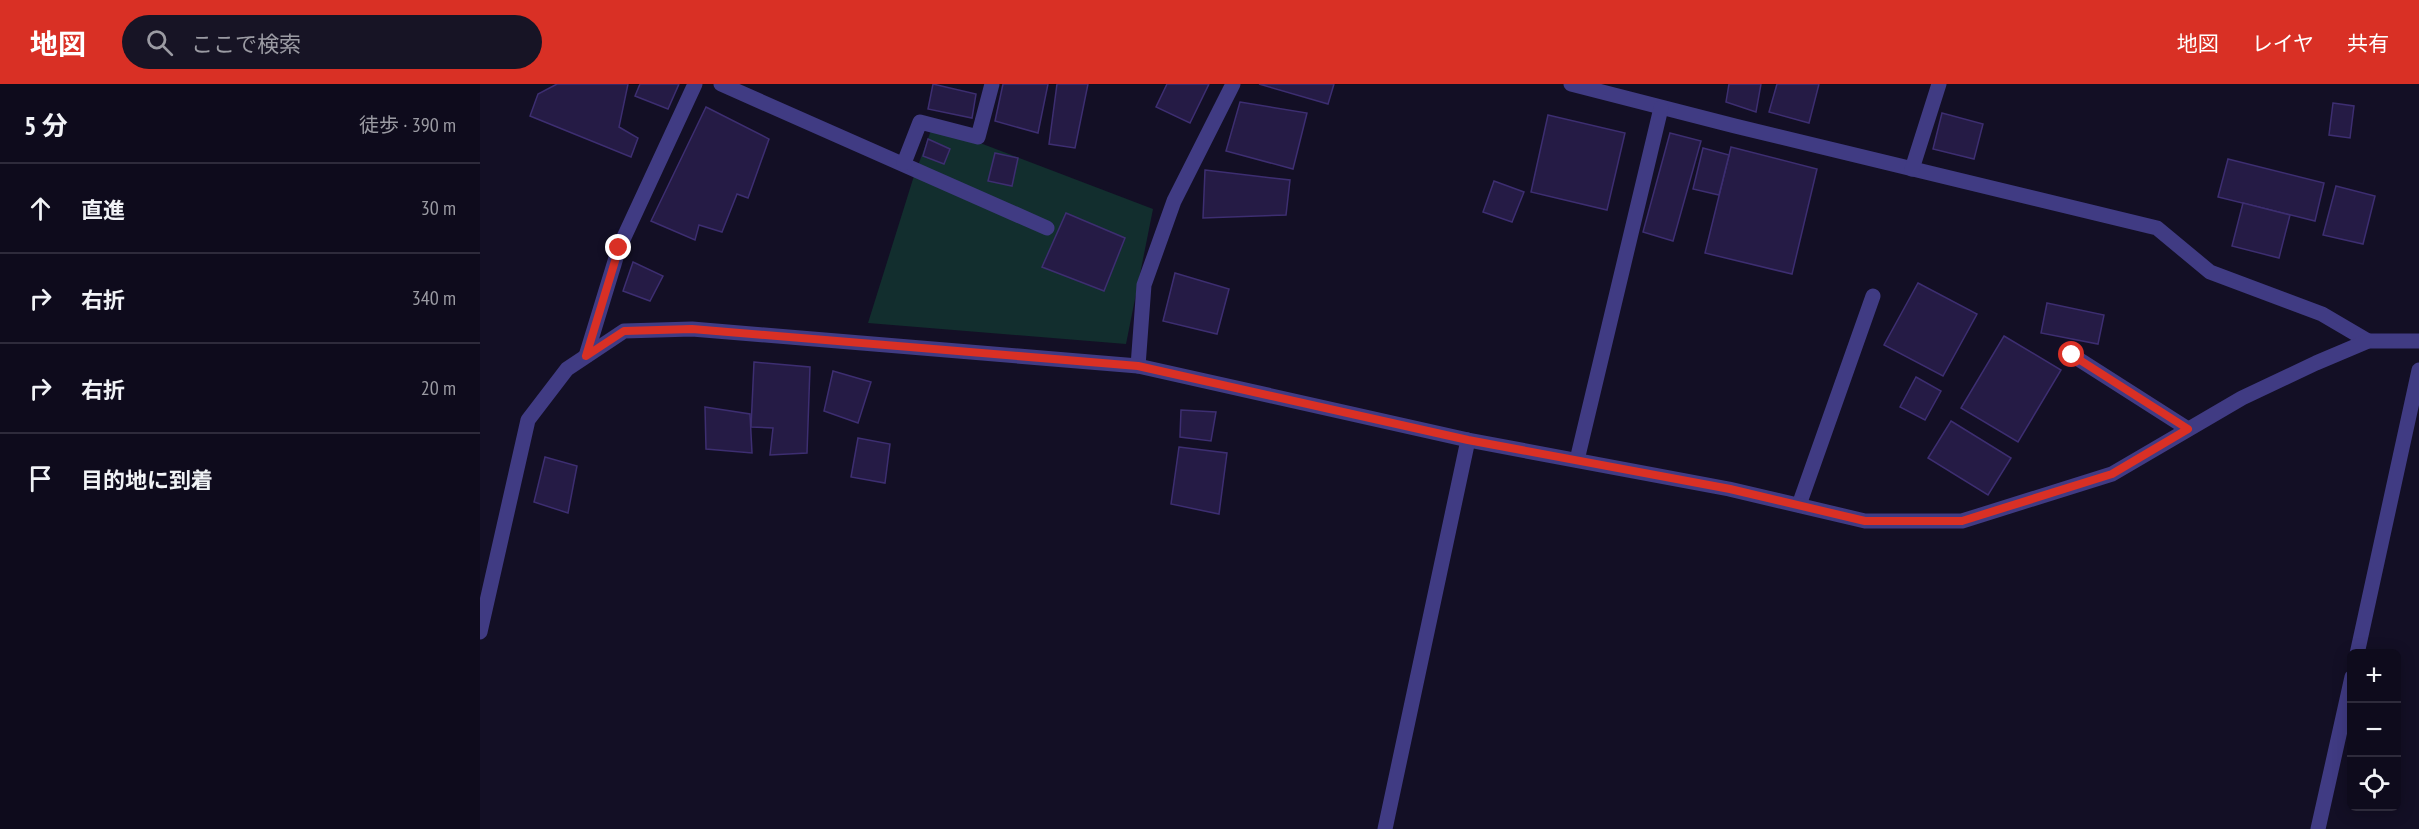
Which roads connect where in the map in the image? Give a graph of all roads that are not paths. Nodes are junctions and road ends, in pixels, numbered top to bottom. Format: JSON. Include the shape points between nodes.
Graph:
{"nodes":[{"id":1,"x":695,"y":84,"type":"edge"},
{"id":2,"x":722,"y":84,"type":"edge"},
{"id":3,"x":992,"y":84,"type":"edge"},
{"id":4,"x":1233,"y":84,"type":"edge"},
{"id":5,"x":1571,"y":84,"type":"edge"},
{"id":6,"x":1939,"y":84,"type":"edge"},
{"id":7,"x":1661,"y":108,"type":"junction"},
{"id":8,"x":904,"y":163,"type":"junction"},
{"id":9,"x":1912,"y":169,"type":"junction"},
{"id":10,"x":1047,"y":228,"type":"dead end"},
{"id":11,"x":1873,"y":296,"type":"dead end"},
{"id":12,"x":2419,"y":340,"type":"edge"},
{"id":13,"x":2368,"y":341,"type":"junction"},
{"id":14,"x":2072,"y":355,"type":"dead end"},
{"id":15,"x":586,"y":356,"type":"junction"},
{"id":16,"x":1138,"y":366,"type":"junction"},
{"id":17,"x":2419,"y":370,"type":"edge"},
{"id":18,"x":2188,"y":429,"type":"junction"},
{"id":19,"x":1468,"y":440,"type":"junction"},
{"id":20,"x":1577,"y":460,"type":"junction"},
{"id":21,"x":1800,"y":506,"type":"junction"},
{"id":22,"x":480,"y":632,"type":"edge"},
{"id":23,"x":2358,"y":649,"type":"edge"},
{"id":24,"x":2347,"y":699,"type":"edge"},
{"id":25,"x":1385,"y":829,"type":"edge"},
{"id":26,"x":2318,"y":829,"type":"edge"}],
"edges":[{"from":1,"to":15,"type":"street","via":[[619,248]]},
{"from":2,"to":8,"type":"street"},
{"from":3,"to":8,"type":"street","via":[[978,137],[920,122]]},
{"from":4,"to":16,"type":"street","via":[[1174,201],[1144,285]]},
{"from":5,"to":7,"type":"street"},
{"from":6,"to":9,"type":"street"},
{"from":7,"to":9,"type":"street"},
{"from":7,"to":20,"type":"street"},
{"from":8,"to":10,"type":"street"},
{"from":9,"to":13,"type":"street","via":[[2157,228],[2210,272],[2322,314]]},
{"from":11,"to":21,"type":"street"},
{"from":12,"to":13,"type":"street"},
{"from":13,"to":18,"type":"street","via":[[2242,398]]},
{"from":14,"to":18,"type":"street"},
{"from":15,"to":16,"type":"street","via":[[624,331],[692,329]]},
{"from":15,"to":22,"type":"street","via":[[567,369],[528,420]]},
{"from":16,"to":19,"type":"street"},
{"from":17,"to":23,"type":"street"},
{"from":18,"to":21,"type":"street","via":[[2112,474],[1962,521],[1865,521]]},
{"from":19,"to":20,"type":"street"},
{"from":19,"to":25,"type":"street"},
{"from":20,"to":21,"type":"street"},
{"from":24,"to":26,"type":"street"}]}
